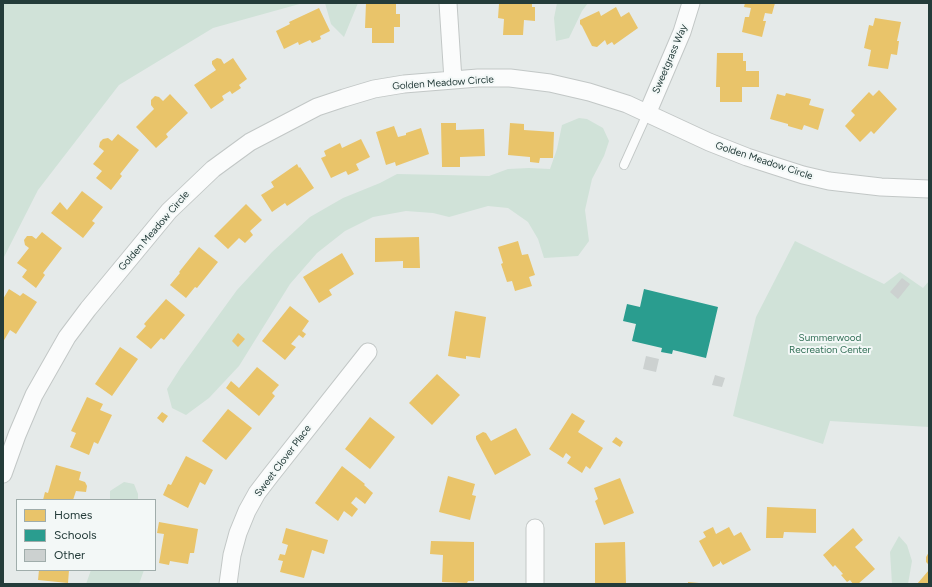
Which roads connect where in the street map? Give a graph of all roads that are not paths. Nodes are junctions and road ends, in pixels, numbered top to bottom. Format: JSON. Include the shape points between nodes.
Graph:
{"nodes":[{"id":1,"x":448,"y":3,"type":"edge"},
{"id":2,"x":691,"y":3,"type":"edge"},
{"id":3,"x":453,"y":80,"type":"junction"},
{"id":4,"x":647,"y":114,"type":"junction"},
{"id":5,"x":624,"y":165,"type":"dead end"},
{"id":6,"x":929,"y":189,"type":"edge"},
{"id":7,"x":368,"y":352,"type":"dead end"},
{"id":8,"x":3,"y":474,"type":"edge"},
{"id":9,"x":535,"y":528,"type":"dead end"},
{"id":10,"x":228,"y":584,"type":"edge"},
{"id":11,"x":536,"y":584,"type":"edge"}],
"edges":[{"from":1,"to":3,"type":"street"},
{"from":2,"to":4,"type":"street","name":"Sweetgrass Way","via":[[679,39]]},
{"from":3,"to":4,"type":"street","name":"Golden Meadow Circle","via":[[510,78],[550,83],[589,92]]},
{"from":3,"to":8,"type":"street","name":"Golden Meadow Circle","via":[[374,89],[317,107],[250,142],[213,169],[169,211],[67,337],[34,395]]},
{"from":4,"to":5,"type":"lane"},
{"from":4,"to":6,"type":"street","name":"Golden Meadow Circle","via":[[747,157],[803,175],[881,188]]},
{"from":7,"to":10,"type":"street","name":"Sweet Clover Place","via":[[257,493],[238,533]]},
{"from":9,"to":11,"type":"street"}]}
